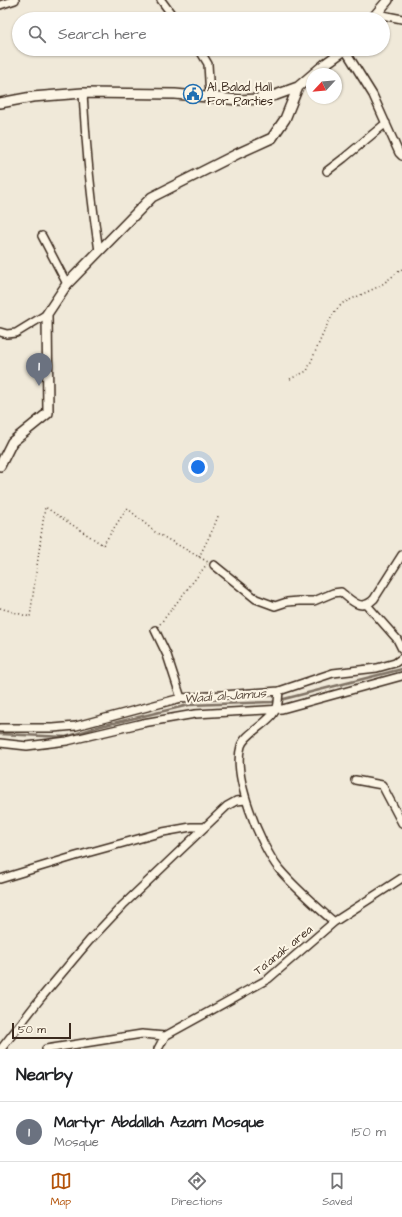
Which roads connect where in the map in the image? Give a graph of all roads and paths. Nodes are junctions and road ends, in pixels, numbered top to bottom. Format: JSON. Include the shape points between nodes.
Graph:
{"nodes":[{"id":1,"x":15,"y":0,"type":"edge"},
{"id":2,"x":161,"y":0,"type":"edge"},
{"id":3,"x":388,"y":0,"type":"edge"},
{"id":4,"x":0,"y":5,"type":"edge"},
{"id":5,"x":170,"y":12,"type":"edge"},
{"id":6,"x":378,"y":12,"type":"edge"},
{"id":7,"x":390,"y":18,"type":"edge"},
{"id":8,"x":402,"y":19,"type":"edge"},
{"id":9,"x":203,"y":56,"type":"edge"},
{"id":10,"x":336,"y":56,"type":"edge"},
{"id":11,"x":350,"y":56,"type":"edge"},
{"id":12,"x":319,"y":68,"type":"edge"},
{"id":13,"x":306,"y":80,"type":"edge"},
{"id":14,"x":298,"y":87,"type":"junction"},
{"id":15,"x":83,"y":93,"type":"junction"},
{"id":16,"x":210,"y":97,"type":"junction"},
{"id":17,"x":0,"y":103,"type":"edge"},
{"id":18,"x":386,"y":123,"type":"junction"},
{"id":19,"x":402,"y":156,"type":"edge"},
{"id":20,"x":327,"y":170,"type":"dead end"},
{"id":21,"x":42,"y":236,"type":"dead end"},
{"id":22,"x":99,"y":251,"type":"junction"},
{"id":23,"x":402,"y":269,"type":"edge"},
{"id":24,"x":67,"y":284,"type":"junction"},
{"id":25,"x":47,"y":314,"type":"junction"},
{"id":26,"x":0,"y":332,"type":"edge"},
{"id":27,"x":290,"y":379,"type":"dead end"},
{"id":28,"x":0,"y":466,"type":"edge"},
{"id":29,"x":219,"y":514,"type":"dead end"},
{"id":30,"x":402,"y":555,"type":"edge"},
{"id":31,"x":199,"y":557,"type":"junction"},
{"id":32,"x":214,"y":565,"type":"dead end"},
{"id":33,"x":367,"y":604,"type":"junction"},
{"id":34,"x":0,"y":608,"type":"edge"},
{"id":35,"x":155,"y":630,"type":"joint"},
{"id":36,"x":402,"y":649,"type":"edge"},
{"id":37,"x":402,"y":658,"type":"edge"},
{"id":38,"x":402,"y":676,"type":"edge"},
{"id":39,"x":278,"y":691,"type":"junction"},
{"id":40,"x":181,"y":698,"type":"junction"},
{"id":41,"x":277,"y":709,"type":"junction"},
{"id":42,"x":0,"y":728,"type":"edge"},
{"id":43,"x":0,"y":743,"type":"edge"},
{"id":44,"x":355,"y":780,"type":"dead end"},
{"id":45,"x":246,"y":800,"type":"junction"},
{"id":46,"x":402,"y":823,"type":"edge"},
{"id":47,"x":204,"y":827,"type":"junction"},
{"id":48,"x":402,"y":878,"type":"edge"},
{"id":49,"x":0,"y":879,"type":"edge"},
{"id":50,"x":334,"y":922,"type":"junction"},
{"id":51,"x":165,"y":1036,"type":"junction"},
{"id":52,"x":1,"y":1049,"type":"edge"},
{"id":53,"x":46,"y":1049,"type":"edge"},
{"id":54,"x":158,"y":1049,"type":"edge"}],
"edges":[{"from":1,"to":4,"type":"street"},
{"from":2,"to":5,"type":"street"},
{"from":3,"to":6,"type":"street"},
{"from":7,"to":8,"type":"street"},
{"from":9,"to":16,"type":"street","via":[[208,64]]},
{"from":10,"to":12,"type":"street"},
{"from":11,"to":18,"type":"street","via":[[374,95]]},
{"from":13,"to":14,"type":"street"},
{"from":14,"to":16,"type":"street","via":[[258,99]]},
{"from":14,"to":22,"type":"street","via":[[285,119],[272,138],[152,197]]},
{"from":15,"to":16,"type":"street"},
{"from":15,"to":17,"type":"street","via":[[32,97]]},
{"from":15,"to":22,"type":"street","via":[[86,144]]},
{"from":18,"to":19,"type":"street"},
{"from":18,"to":20,"type":"street"},
{"from":21,"to":24,"type":"street"},
{"from":22,"to":24,"type":"street"},
{"from":23,"to":27,"type":"path","via":[[380,286],[344,303],[335,311],[307,371]]},
{"from":24,"to":25,"type":"street"},
{"from":25,"to":26,"type":"street","via":[[16,333]]},
{"from":25,"to":28,"type":"street","via":[[48,413],[12,442]]},
{"from":29,"to":31,"type":"path"},
{"from":30,"to":33,"type":"street","via":[[374,600]]},
{"from":31,"to":34,"type":"path","via":[[155,532],[127,508],[102,545],[45,507],[30,617]]},
{"from":31,"to":35,"type":"path","via":[[208,562]]},
{"from":32,"to":33,"type":"street","via":[[256,598],[275,606],[299,600],[314,601],[342,592],[358,605]]},
{"from":33,"to":36,"type":"street","via":[[397,639]]},
{"from":35,"to":40,"type":"street"},
{"from":37,"to":39,"type":"street","via":[[395,663],[377,668],[333,673]]},
{"from":38,"to":41,"type":"street"},
{"from":39,"to":40,"type":"street"},
{"from":39,"to":41,"type":"street"},
{"from":40,"to":42,"type":"street","via":[[76,726]]},
{"from":41,"to":43,"type":"street","via":[[194,714],[143,723],[67,742],[27,746]]},
{"from":41,"to":45,"type":"street","via":[[241,744],[240,777]]},
{"from":44,"to":46,"type":"street","via":[[382,785]]},
{"from":45,"to":47,"type":"street","via":[[236,801],[227,806]]},
{"from":45,"to":50,"type":"street","via":[[263,843],[278,868]]},
{"from":47,"to":49,"type":"street","via":[[163,832]]},
{"from":47,"to":52,"type":"street","via":[[89,941]]},
{"from":48,"to":50,"type":"street","name":"Ta'anak area"},
{"from":50,"to":51,"type":"street","name":"Ta'anak area","via":[[268,979]]},
{"from":51,"to":53,"type":"street","via":[[142,1034]]},
{"from":51,"to":54,"type":"street"}]}
